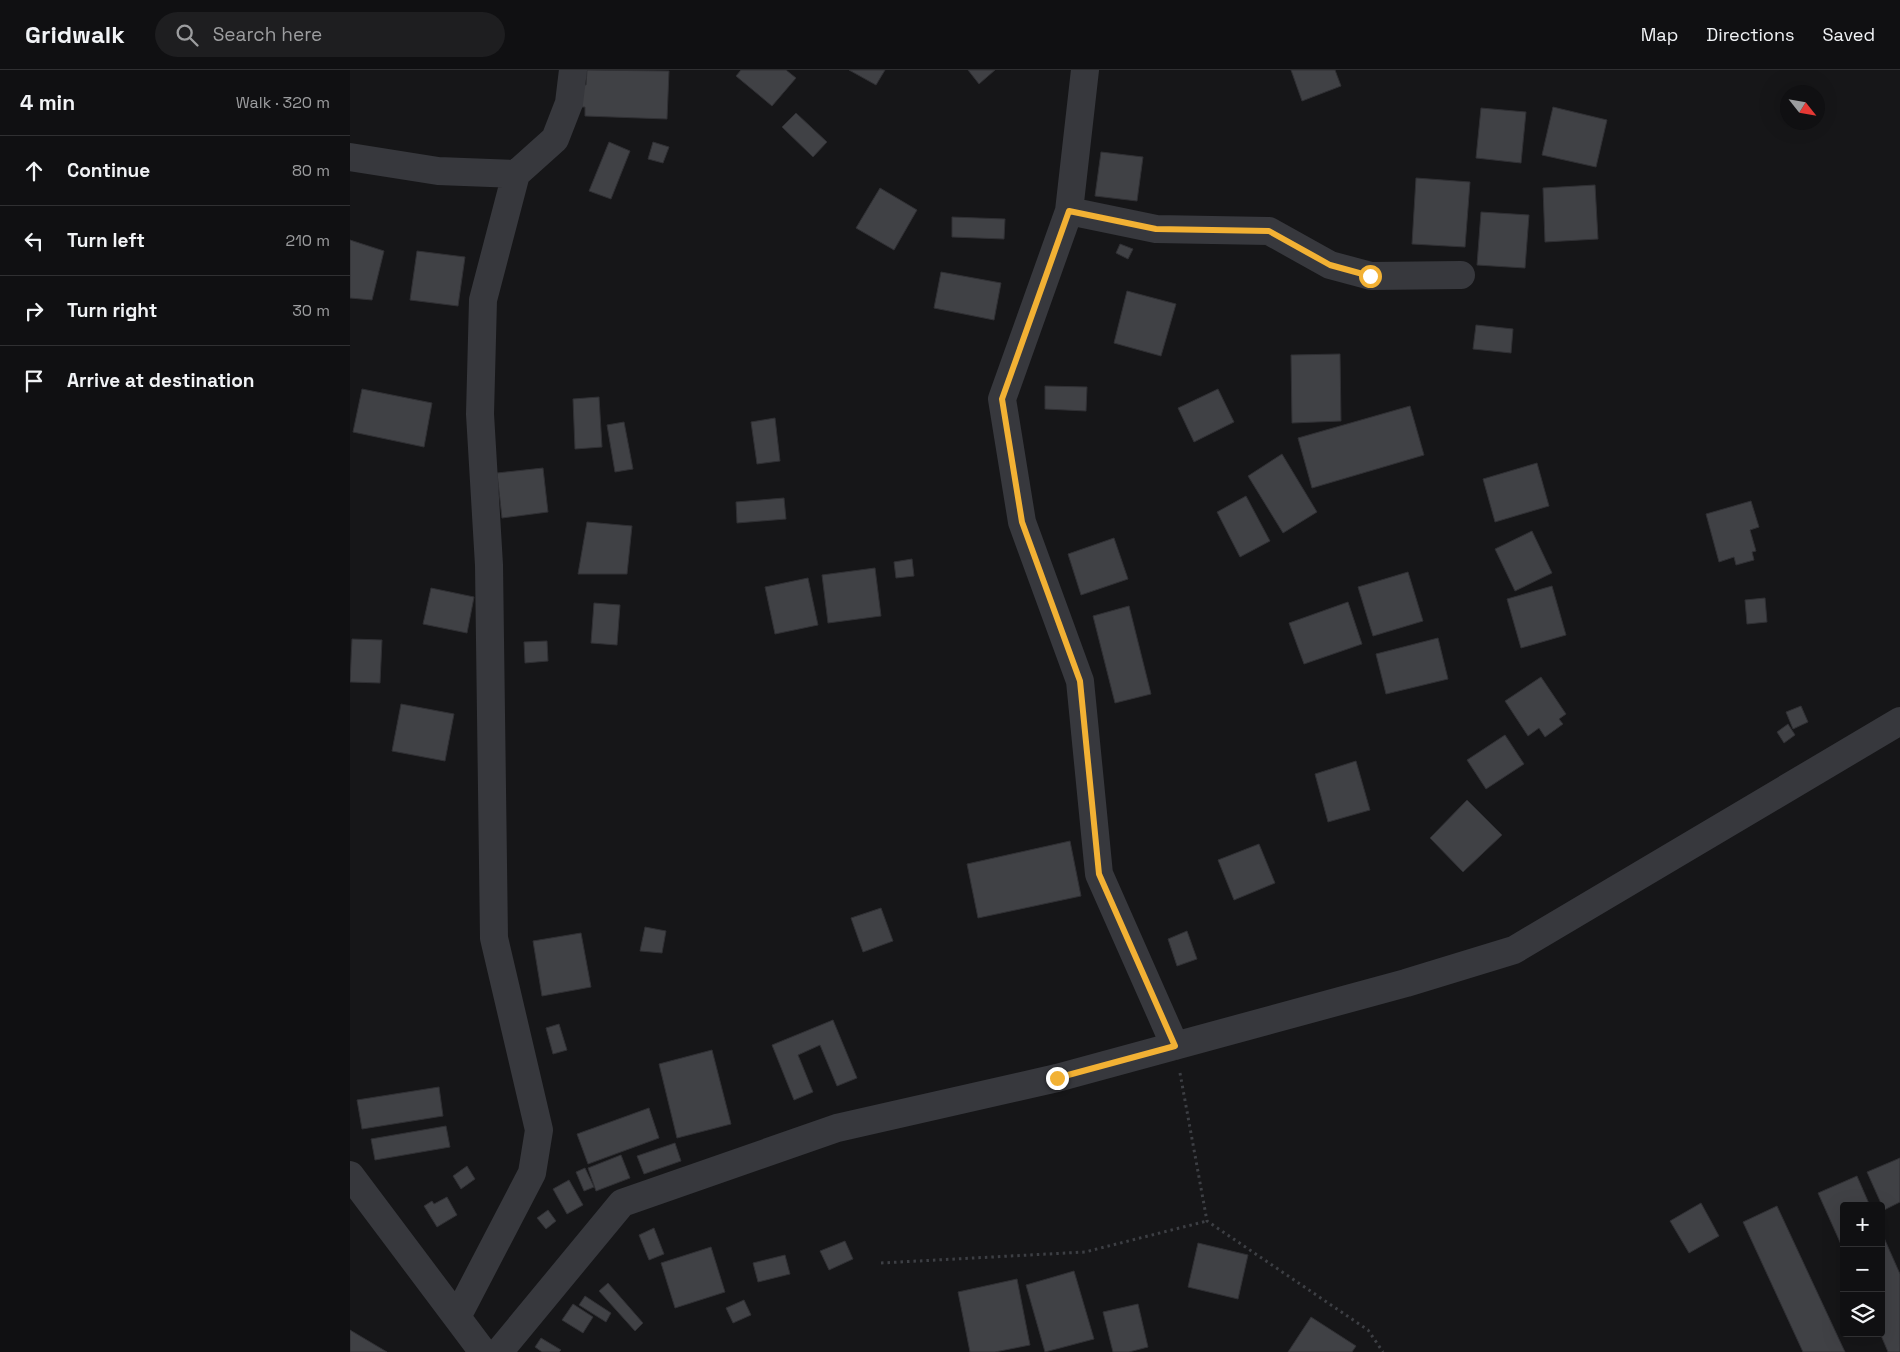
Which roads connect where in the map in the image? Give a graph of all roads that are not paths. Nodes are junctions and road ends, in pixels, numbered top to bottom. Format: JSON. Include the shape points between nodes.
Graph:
{"nodes":[{"id":1,"x":574,"y":70,"type":"edge"},
{"id":2,"x":1085,"y":70,"type":"edge"},
{"id":3,"x":350,"y":157,"type":"edge"},
{"id":4,"x":516,"y":174,"type":"junction"},
{"id":5,"x":1069,"y":211,"type":"junction"},
{"id":6,"x":1461,"y":275,"type":"dead end"},
{"id":7,"x":1900,"y":721,"type":"edge"},
{"id":8,"x":1175,"y":1046,"type":"junction"},
{"id":9,"x":350,"y":1176,"type":"edge"},
{"id":10,"x":457,"y":1317,"type":"junction"},
{"id":11,"x":482,"y":1352,"type":"edge"},
{"id":12,"x":499,"y":1352,"type":"edge"}],
"edges":[{"from":1,"to":4,"type":"street","via":[[569,103],[555,139]]},
{"from":2,"to":5,"type":"street"},
{"from":3,"to":4,"type":"street","via":[[438,171]]},
{"from":4,"to":10,"type":"street","via":[[482,300],[480,414],[490,564],[494,938],[539,1130],[532,1173]]},
{"from":5,"to":6,"type":"street","via":[[1156,229],[1269,231],[1330,265],[1370,276]]},
{"from":5,"to":8,"type":"street","via":[[1002,399],[1022,522],[1080,681],[1099,874]]},
{"from":7,"to":8,"type":"street","via":[[1514,950]]},
{"from":8,"to":12,"type":"street","via":[[1057,1078],[837,1128],[622,1203]]},
{"from":9,"to":10,"type":"street"},
{"from":10,"to":11,"type":"street"}]}
